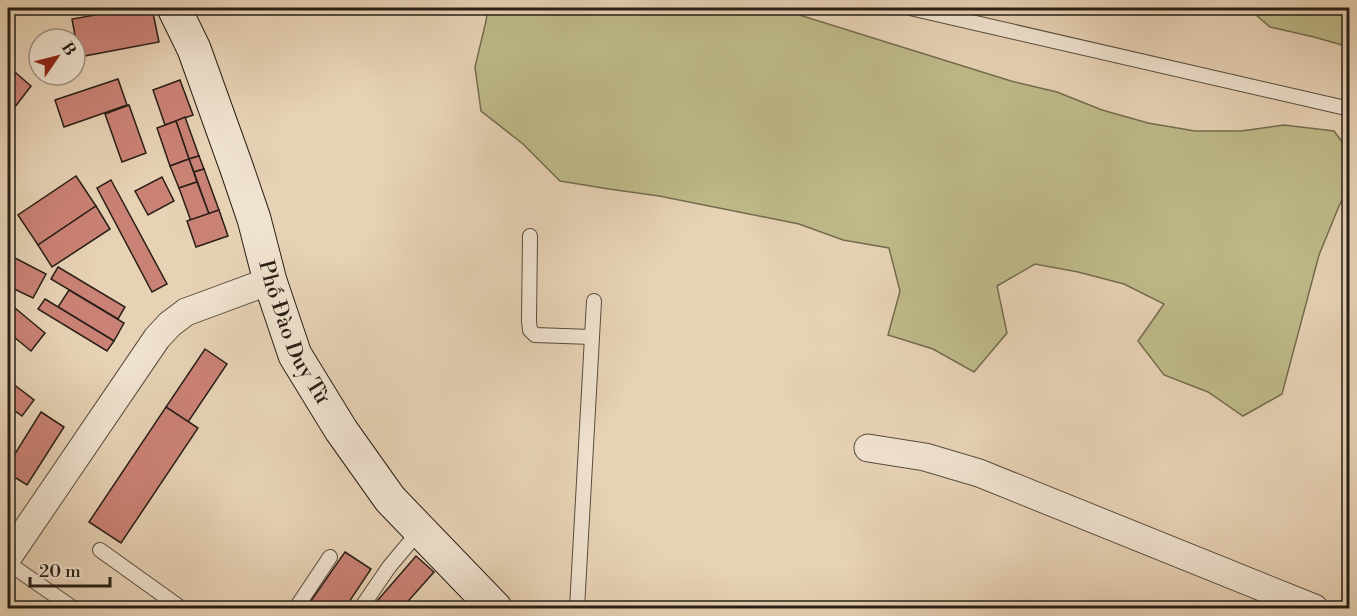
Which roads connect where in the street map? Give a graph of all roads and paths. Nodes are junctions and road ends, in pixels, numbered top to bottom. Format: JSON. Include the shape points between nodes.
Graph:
{"nodes":[{"id":1,"x":174,"y":8,"type":"edge"},
{"id":2,"x":910,"y":8,"type":"edge"},
{"id":3,"x":1350,"y":109,"type":"edge"},
{"id":4,"x":531,"y":236,"type":"dead end"},
{"id":5,"x":270,"y":281,"type":"junction"},
{"id":6,"x":594,"y":301,"type":"dead end"},
{"id":7,"x":592,"y":337,"type":"junction"},
{"id":8,"x":868,"y":448,"type":"dead end"},
{"id":9,"x":420,"y":530,"type":"junction"},
{"id":10,"x":100,"y":550,"type":"dead end"},
{"id":11,"x":8,"y":557,"type":"edge"},
{"id":12,"x":330,"y":557,"type":"dead end"},
{"id":13,"x":8,"y":563,"type":"edge"},
{"id":14,"x":73,"y":609,"type":"edge"},
{"id":15,"x":181,"y":609,"type":"edge"},
{"id":16,"x":296,"y":609,"type":"edge"},
{"id":17,"x":361,"y":609,"type":"edge"},
{"id":18,"x":495,"y":609,"type":"edge"},
{"id":19,"x":577,"y":609,"type":"edge"},
{"id":20,"x":1314,"y":609,"type":"edge"}],
"edges":[{"from":1,"to":5,"type":"street","name":"Phố Đào Duy Từ","via":[[194,49],[237,169]]},
{"from":2,"to":3,"type":"lane"},
{"from":4,"to":7,"type":"lane","via":[[530,330],[534,335]]},
{"from":5,"to":9,"type":"street","name":"Phố Đào Duy Từ","via":[[296,355],[341,430],[390,499]]},
{"from":5,"to":11,"type":"street","via":[[186,312],[170,324]]},
{"from":6,"to":7,"type":"lane"},
{"from":7,"to":19,"type":"lane"},
{"from":8,"to":20,"type":"street","via":[[925,457],[979,473]]},
{"from":9,"to":17,"type":"lane"},
{"from":9,"to":18,"type":"street","name":"Phố Đào Duy Từ"},
{"from":10,"to":15,"type":"lane"},
{"from":12,"to":16,"type":"lane"},
{"from":13,"to":14,"type":"lane"}]}
